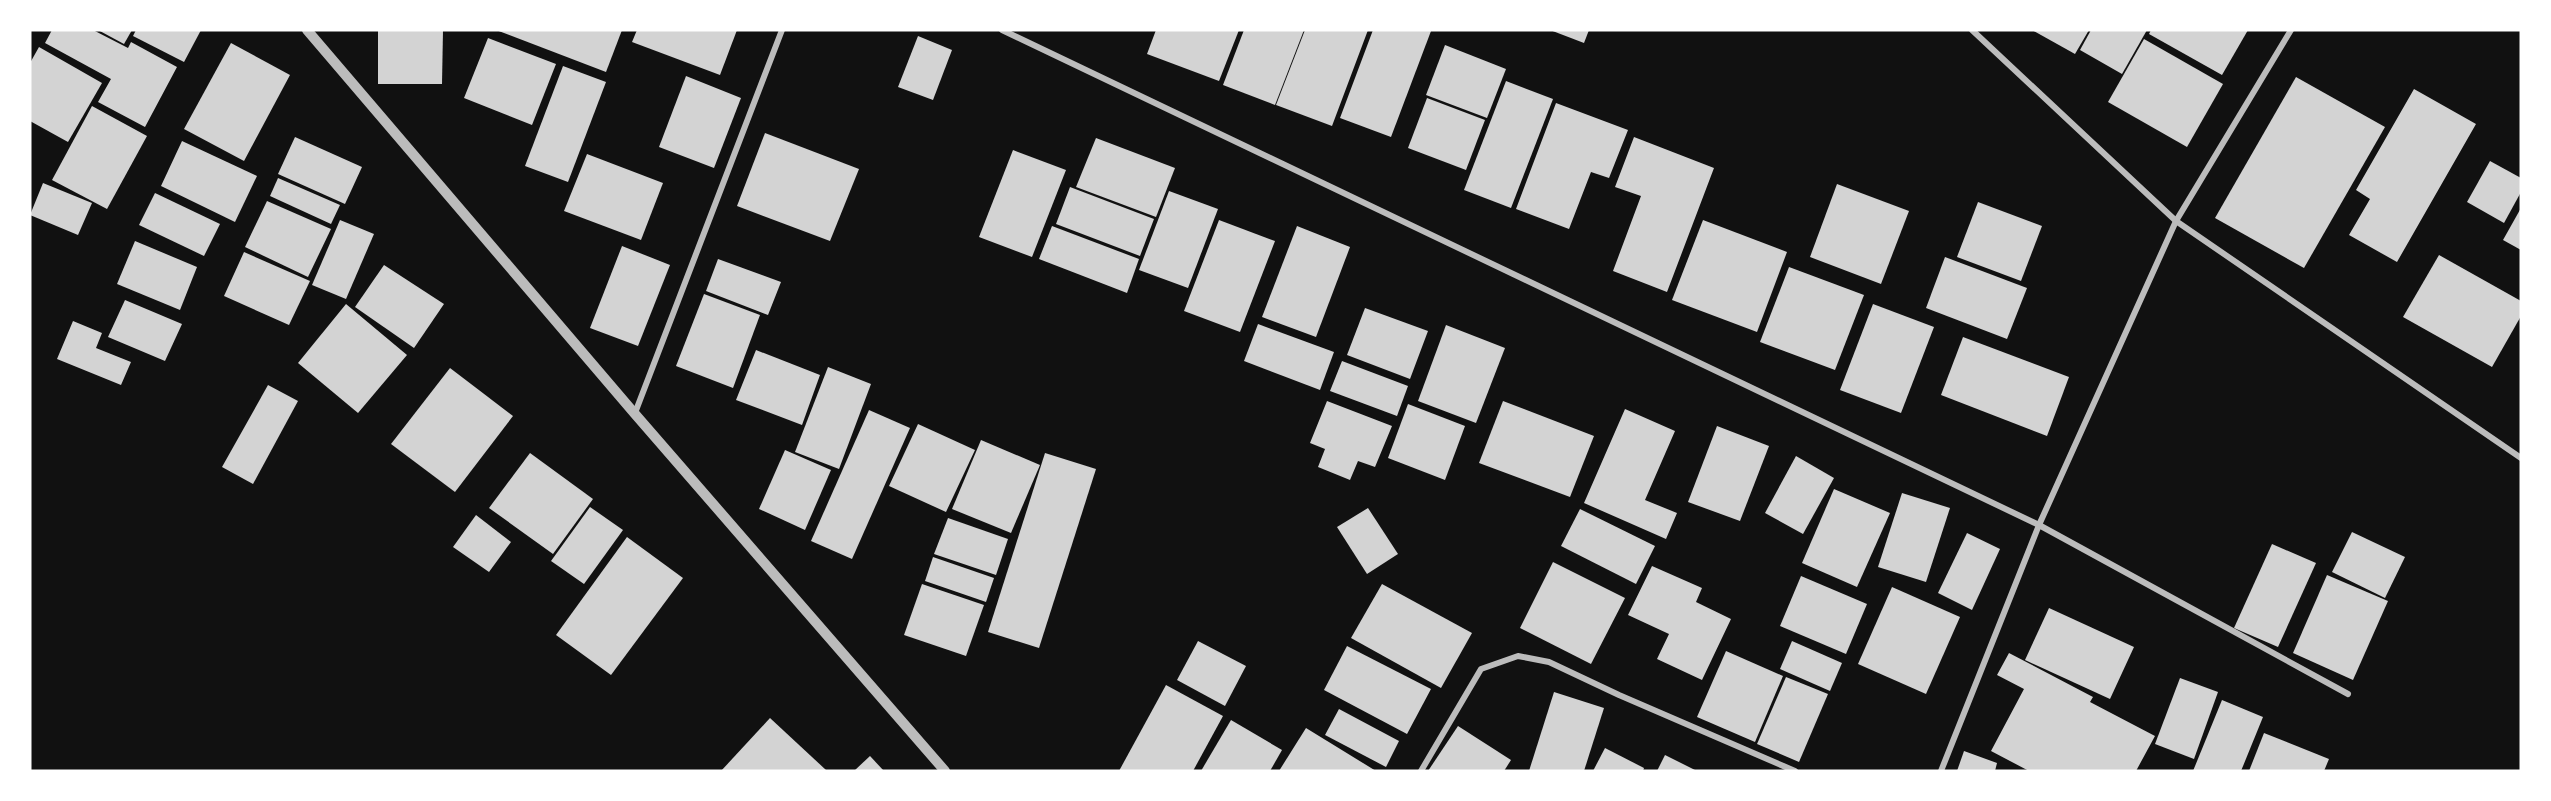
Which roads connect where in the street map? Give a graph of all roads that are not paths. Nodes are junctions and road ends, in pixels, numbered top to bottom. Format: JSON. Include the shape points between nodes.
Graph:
{"nodes":[{"id":1,"x":307,"y":30,"type":"edge"},
{"id":2,"x":782,"y":30,"type":"edge"},
{"id":3,"x":1002,"y":30,"type":"edge"},
{"id":4,"x":1972,"y":30,"type":"edge"},
{"id":5,"x":2291,"y":30,"type":"edge"},
{"id":6,"x":2176,"y":221,"type":"junction"},
{"id":7,"x":635,"y":414,"type":"junction"},
{"id":8,"x":2521,"y":458,"type":"edge"},
{"id":9,"x":2039,"y":525,"type":"junction"},
{"id":10,"x":2348,"y":694,"type":"dead end"},
{"id":11,"x":945,"y":771,"type":"edge"},
{"id":12,"x":1421,"y":771,"type":"edge"},
{"id":13,"x":1795,"y":771,"type":"edge"},
{"id":14,"x":1941,"y":771,"type":"edge"}],
"edges":[{"from":1,"to":7,"type":"street"},
{"from":2,"to":7,"type":"street"},
{"from":3,"to":9,"type":"street"},
{"from":4,"to":6,"type":"street"},
{"from":5,"to":6,"type":"street"},
{"from":6,"to":8,"type":"street"},
{"from":6,"to":9,"type":"street"},
{"from":7,"to":11,"type":"street"},
{"from":9,"to":10,"type":"street"},
{"from":9,"to":14,"type":"street"},
{"from":12,"to":13,"type":"street","via":[[1481,669],[1518,656],[1549,662]]}]}
